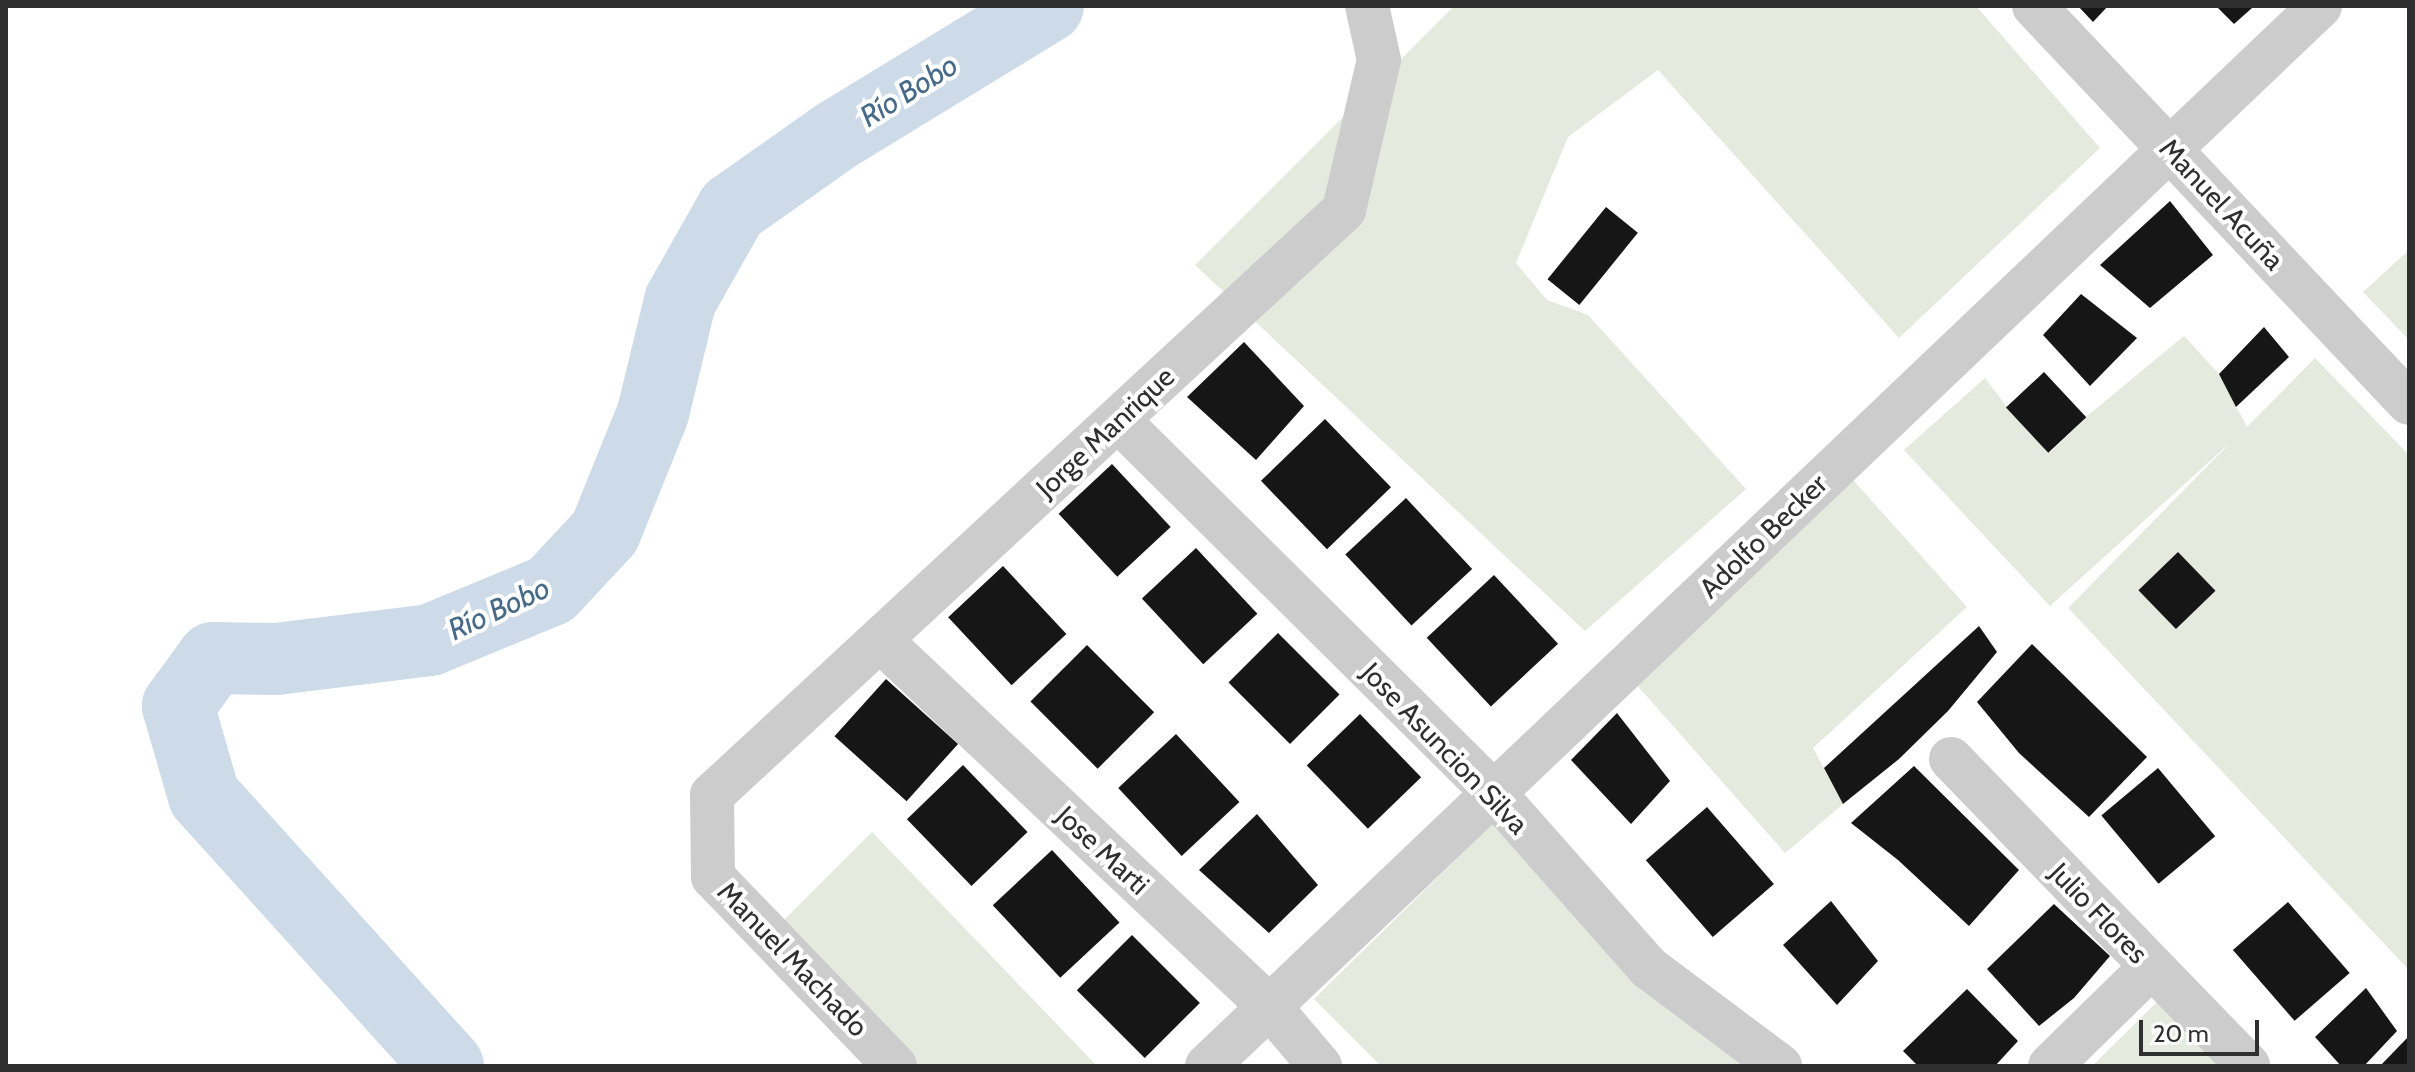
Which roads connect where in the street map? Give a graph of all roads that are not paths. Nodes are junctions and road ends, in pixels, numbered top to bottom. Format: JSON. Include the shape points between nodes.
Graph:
{"nodes":[{"id":1,"x":1367,"y":6,"type":"edge"},
{"id":2,"x":2034,"y":6,"type":"edge"},
{"id":3,"x":2320,"y":6,"type":"edge"},
{"id":4,"x":2169,"y":149,"type":"junction"},
{"id":5,"x":2409,"y":403,"type":"edge"},
{"id":6,"x":1118,"y":420,"type":"junction"},
{"id":7,"x":880,"y":640,"type":"junction"},
{"id":8,"x":1951,"y":759,"type":"dead end"},
{"id":9,"x":1494,"y":793,"type":"junction"},
{"id":10,"x":712,"y":795,"type":"joint"},
{"id":11,"x":2151,"y":967,"type":"junction"},
{"id":12,"x":1269,"y":1006,"type":"junction"},
{"id":13,"x":895,"y":1066,"type":"edge"},
{"id":14,"x":1207,"y":1066,"type":"edge"},
{"id":15,"x":1320,"y":1066,"type":"edge"},
{"id":16,"x":1780,"y":1066,"type":"edge"},
{"id":17,"x":2050,"y":1066,"type":"edge"},
{"id":18,"x":2248,"y":1066,"type":"edge"}],
"edges":[{"from":1,"to":6,"type":"street","name":"Jorge Manrique","via":[[1379,60],[1344,210]]},
{"from":2,"to":4,"type":"street","name":"Manuel Acuña"},
{"from":3,"to":4,"type":"street","name":"Adolfo Becker"},
{"from":4,"to":5,"type":"street","name":"Manuel Acuña"},
{"from":4,"to":9,"type":"street","name":"Adolfo Becker"},
{"from":6,"to":7,"type":"street","name":"Jorge Manrique"},
{"from":6,"to":9,"type":"street","name":"Jose Asuncion Silva"},
{"from":7,"to":10,"type":"street","name":"Jorge Manrique"},
{"from":7,"to":12,"type":"street","name":"Jose Marti"},
{"from":8,"to":11,"type":"street","name":"Julio Flores"},
{"from":9,"to":12,"type":"street","name":"Adolfo Becker"},
{"from":9,"to":16,"type":"street","name":"Jose Asuncion Silva","via":[[1649,968]]},
{"from":10,"to":13,"type":"street","name":"Manuel Machado","via":[[713,877]]},
{"from":11,"to":17,"type":"street"},
{"from":11,"to":18,"type":"street","name":"Julio Flores"},
{"from":12,"to":14,"type":"street","name":"Adolfo Becker"},
{"from":12,"to":15,"type":"street","name":"Jose Marti"}]}
